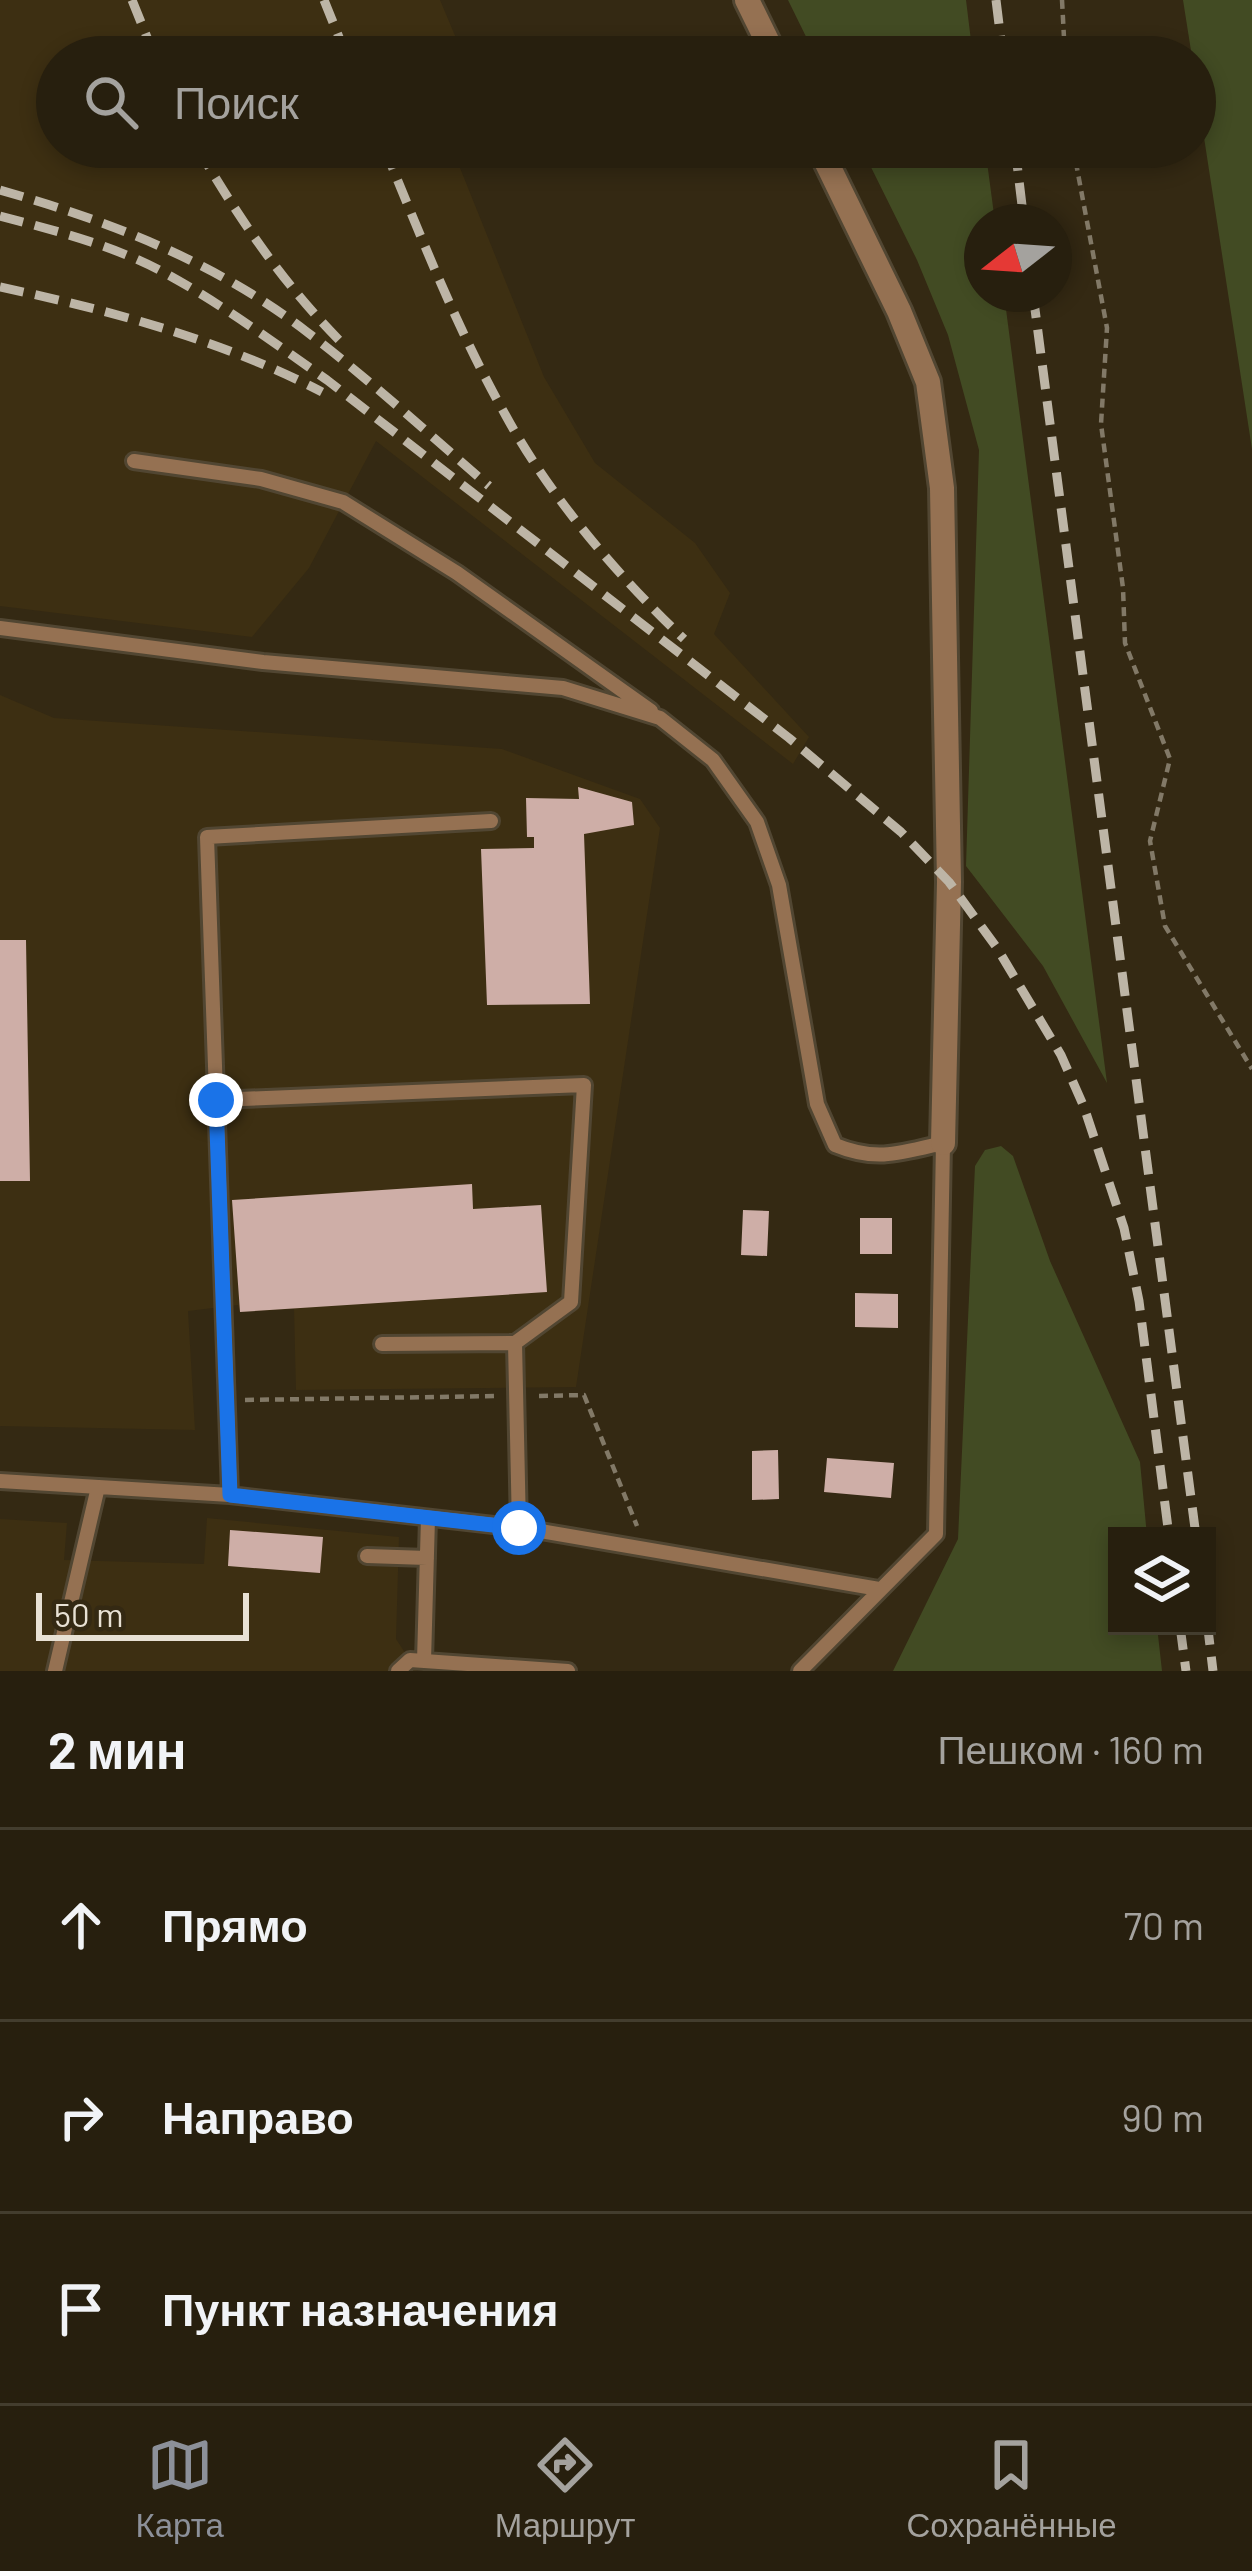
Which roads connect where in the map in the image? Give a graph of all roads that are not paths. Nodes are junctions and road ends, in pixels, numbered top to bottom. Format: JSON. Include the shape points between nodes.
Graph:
{"nodes":[{"id":1,"x":747,"y":0,"type":"edge"},
{"id":2,"x":765,"y":36,"type":"edge"},
{"id":3,"x":829,"y":168,"type":"edge"},
{"id":4,"x":134,"y":461,"type":"dead end"},
{"id":5,"x":0,"y":628,"type":"edge"},
{"id":6,"x":660,"y":718,"type":"junction"},
{"id":7,"x":491,"y":820,"type":"dead end"},
{"id":8,"x":216,"y":1100,"type":"junction"},
{"id":9,"x":943,"y":1143,"type":"junction"},
{"id":10,"x":515,"y":1343,"type":"junction"},
{"id":11,"x":382,"y":1345,"type":"dead end"},
{"id":12,"x":0,"y":1481,"type":"edge"},
{"id":13,"x":98,"y":1487,"type":"junction"},
{"id":14,"x":230,"y":1495,"type":"junction"},
{"id":15,"x":428,"y":1518,"type":"junction"},
{"id":16,"x":519,"y":1528,"type":"junction"},
{"id":17,"x":367,"y":1556,"type":"dead end"},
{"id":18,"x":427,"y":1558,"type":"junction"},
{"id":19,"x":879,"y":1589,"type":"junction"},
{"id":20,"x":424,"y":1660,"type":"junction"},
{"id":21,"x":55,"y":1671,"type":"edge"},
{"id":22,"x":398,"y":1671,"type":"edge"},
{"id":23,"x":568,"y":1671,"type":"edge"},
{"id":24,"x":800,"y":1671,"type":"edge"}],
"edges":[{"from":1,"to":2,"type":"street"},
{"from":3,"to":9,"type":"street","via":[[928,382],[942,488],[949,882]]},
{"from":4,"to":6,"type":"lane","via":[[262,479],[343,502],[458,573]]},
{"from":5,"to":6,"type":"lane","via":[[262,662],[563,688]]},
{"from":6,"to":9,"type":"lane","via":[[713,760],[757,822],[779,885],[817,1104],[835,1145],[861,1156]]},
{"from":7,"to":8,"type":"lane","via":[[207,837]]},
{"from":8,"to":10,"type":"lane","via":[[584,1085],[571,1302]]},
{"from":8,"to":14,"type":"lane"},
{"from":9,"to":19,"type":"lane","via":[[936,1534]]},
{"from":10,"to":11,"type":"lane"},
{"from":10,"to":16,"type":"lane"},
{"from":12,"to":13,"type":"lane"},
{"from":13,"to":14,"type":"lane"},
{"from":13,"to":21,"type":"lane"},
{"from":14,"to":15,"type":"lane"},
{"from":15,"to":16,"type":"lane"},
{"from":15,"to":18,"type":"lane"},
{"from":16,"to":19,"type":"lane"},
{"from":17,"to":18,"type":"lane"},
{"from":18,"to":20,"type":"lane"},
{"from":19,"to":24,"type":"lane"},
{"from":20,"to":22,"type":"lane"},
{"from":20,"to":23,"type":"lane"}]}
